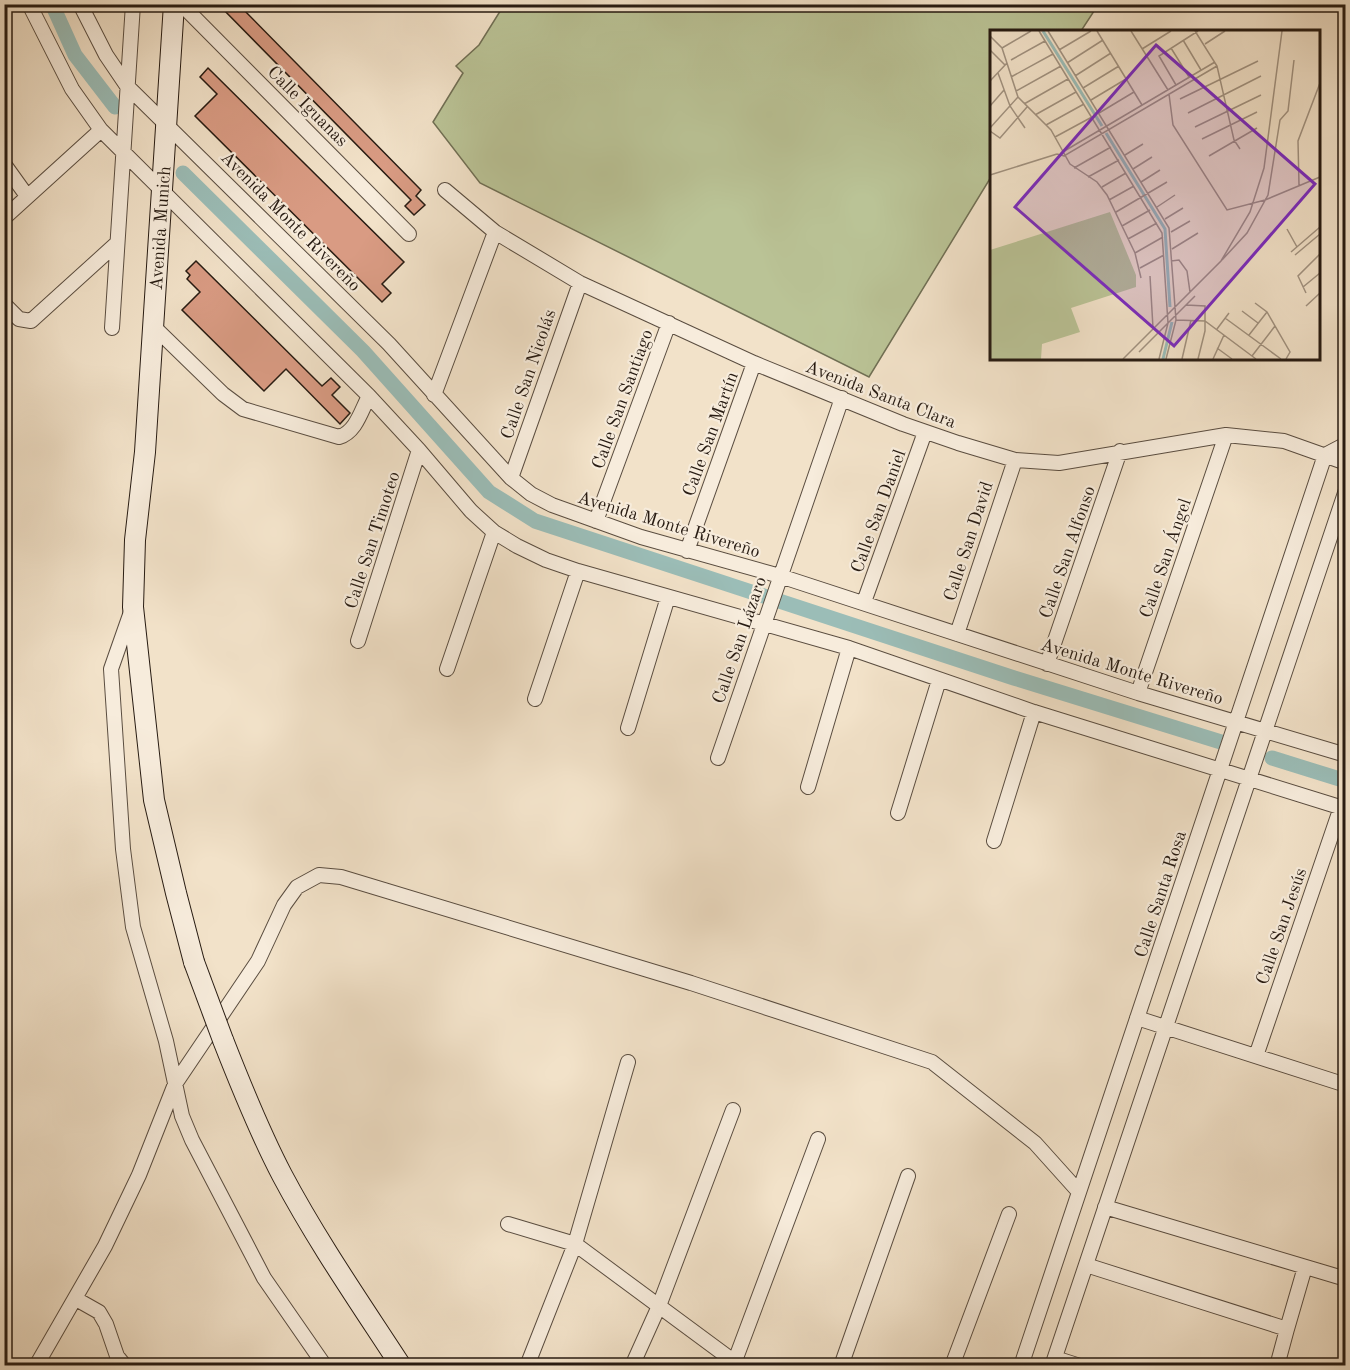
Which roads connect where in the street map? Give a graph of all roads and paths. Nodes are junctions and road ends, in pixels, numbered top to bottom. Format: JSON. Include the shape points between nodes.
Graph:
{"nodes":[{"id":1,"x":29,"y":4,"type":"edge"},
{"id":2,"x":80,"y":4,"type":"edge"},
{"id":3,"x":133,"y":4,"type":"edge"},
{"id":4,"x":174,"y":4,"type":"edge"},
{"id":5,"x":181,"y":4,"type":"edge"},
{"id":6,"x":127,"y":86,"type":"junction"},
{"id":7,"x":167,"y":124,"type":"junction"},
{"id":8,"x":101,"y":130,"type":"junction"},
{"id":9,"x":123,"y":153,"type":"junction"},
{"id":10,"x":4,"y":164,"type":"edge"},
{"id":11,"x":162,"y":189,"type":"junction"},
{"id":12,"x":445,"y":190,"type":"dead end"},
{"id":13,"x":27,"y":196,"type":"junction"},
{"id":14,"x":4,"y":218,"type":"edge"},
{"id":15,"x":495,"y":232,"type":"junction"},
{"id":16,"x":409,"y":234,"type":"dead end"},
{"id":17,"x":116,"y":244,"type":"junction"},
{"id":18,"x":580,"y":283,"type":"junction"},
{"id":19,"x":4,"y":304,"type":"edge"},
{"id":20,"x":669,"y":323,"type":"junction"},
{"id":21,"x":153,"y":326,"type":"junction"},
{"id":22,"x":112,"y":328,"type":"dead end"},
{"id":23,"x":754,"y":363,"type":"junction"},
{"id":24,"x":434,"y":395,"type":"junction"},
{"id":25,"x":369,"y":396,"type":"junction"},
{"id":26,"x":842,"y":398,"type":"junction"},
{"id":27,"x":925,"y":432,"type":"junction"},
{"id":28,"x":1226,"y":435,"type":"junction"},
{"id":29,"x":1346,"y":444,"type":"edge"},
{"id":30,"x":419,"y":450,"type":"junction"},
{"id":31,"x":1120,"y":452,"type":"junction"},
{"id":32,"x":1325,"y":455,"type":"junction"},
{"id":33,"x":1015,"y":460,"type":"junction"},
{"id":34,"x":1346,"y":464,"type":"edge"},
{"id":35,"x":511,"y":478,"type":"junction"},
{"id":36,"x":1346,"y":490,"type":"edge"},
{"id":37,"x":596,"y":521,"type":"junction"},
{"id":38,"x":494,"y":532,"type":"junction"},
{"id":39,"x":687,"y":551,"type":"junction"},
{"id":40,"x":578,"y":571,"type":"junction"},
{"id":41,"x":780,"y":577,"type":"junction"},
{"id":42,"x":668,"y":597,"type":"junction"},
{"id":43,"x":864,"y":602,"type":"junction"},
{"id":44,"x":133,"y":607,"type":"junction"},
{"id":45,"x":765,"y":622,"type":"junction"},
{"id":46,"x":957,"y":634,"type":"junction"},
{"id":47,"x":358,"y":641,"type":"dead end"},
{"id":48,"x":849,"y":648,"type":"junction"},
{"id":49,"x":1047,"y":664,"type":"junction"},
{"id":50,"x":447,"y":669,"type":"dead end"},
{"id":51,"x":939,"y":680,"type":"junction"},
{"id":52,"x":1138,"y":693,"type":"junction"},
{"id":53,"x":534,"y":699,"type":"dead end"},
{"id":54,"x":1034,"y":712,"type":"junction"},
{"id":55,"x":1236,"y":722,"type":"junction"},
{"id":56,"x":628,"y":728,"type":"dead end"},
{"id":57,"x":1265,"y":730,"type":"junction"},
{"id":58,"x":1346,"y":755,"type":"edge"},
{"id":59,"x":718,"y":758,"type":"dead end"},
{"id":60,"x":1220,"y":770,"type":"junction"},
{"id":61,"x":1249,"y":778,"type":"junction"},
{"id":62,"x":808,"y":787,"type":"dead end"},
{"id":63,"x":1343,"y":808,"type":"edge"},
{"id":64,"x":898,"y":813,"type":"dead end"},
{"id":65,"x":993,"y":841,"type":"dead end"},
{"id":66,"x":1137,"y":1018,"type":"junction"},
{"id":67,"x":1165,"y":1028,"type":"junction"},
{"id":68,"x":1256,"y":1056,"type":"junction"},
{"id":69,"x":628,"y":1062,"type":"dead end"},
{"id":70,"x":175,"y":1084,"type":"junction"},
{"id":71,"x":1346,"y":1085,"type":"edge"},
{"id":72,"x":733,"y":1110,"type":"dead end"},
{"id":73,"x":818,"y":1139,"type":"dead end"},
{"id":74,"x":908,"y":1176,"type":"dead end"},
{"id":75,"x":1079,"y":1192,"type":"junction"},
{"id":76,"x":1105,"y":1207,"type":"junction"},
{"id":77,"x":1009,"y":1214,"type":"dead end"},
{"id":78,"x":508,"y":1224,"type":"dead end"},
{"id":79,"x":575,"y":1244,"type":"junction"},
{"id":80,"x":1086,"y":1264,"type":"junction"},
{"id":81,"x":1305,"y":1267,"type":"junction"},
{"id":82,"x":1346,"y":1279,"type":"edge"},
{"id":83,"x":76,"y":1299,"type":"junction"},
{"id":84,"x":659,"y":1306,"type":"junction"},
{"id":85,"x":1287,"y":1329,"type":"junction"},
{"id":86,"x":1053,"y":1362,"type":"edge"},
{"id":87,"x":736,"y":1364,"type":"edge"},
{"id":88,"x":36,"y":1365,"type":"edge"},
{"id":89,"x":125,"y":1365,"type":"edge"},
{"id":90,"x":325,"y":1365,"type":"edge"},
{"id":91,"x":401,"y":1365,"type":"edge"},
{"id":92,"x":526,"y":1365,"type":"edge"},
{"id":93,"x":632,"y":1365,"type":"edge"},
{"id":94,"x":841,"y":1365,"type":"edge"},
{"id":95,"x":952,"y":1365,"type":"edge"},
{"id":96,"x":1021,"y":1365,"type":"edge"},
{"id":97,"x":1080,"y":1365,"type":"edge"},
{"id":98,"x":1277,"y":1365,"type":"edge"}],
"edges":[{"from":1,"to":8,"type":"street","via":[[72,90]]},
{"from":2,"to":6,"type":"street","name":"Avenida Monte Rivereño"},
{"from":3,"to":6,"type":"street"},
{"from":4,"to":7,"type":"main road","name":"Avenida Munich"},
{"from":5,"to":16,"type":"street","name":"Calle Iguanas"},
{"from":6,"to":7,"type":"street","name":"Avenida Monte Rivereño"},
{"from":6,"to":9,"type":"street"},
{"from":7,"to":11,"type":"main road","name":"Avenida Munich"},
{"from":7,"to":24,"type":"street","name":"Avenida Monte Rivereño","via":[[389,344]]},
{"from":8,"to":9,"type":"street"},
{"from":8,"to":13,"type":"street"},
{"from":9,"to":11,"type":"street"},
{"from":9,"to":17,"type":"street"},
{"from":10,"to":13,"type":"street"},
{"from":11,"to":21,"type":"main road","name":"Avenida Munich"},
{"from":11,"to":25,"type":"street"},
{"from":12,"to":15,"type":"street","name":"Avenida Santa Clara"},
{"from":13,"to":14,"type":"street"},
{"from":15,"to":18,"type":"street","name":"Avenida Santa Clara"},
{"from":15,"to":24,"type":"street"},
{"from":17,"to":19,"type":"street","via":[[31,321],[19,319]]},
{"from":17,"to":22,"type":"street"},
{"from":18,"to":20,"type":"street","name":"Avenida Santa Clara"},
{"from":18,"to":35,"type":"street","name":"Calle San Nicolás"},
{"from":20,"to":23,"type":"street","name":"Avenida Santa Clara"},
{"from":20,"to":37,"type":"street","name":"Calle San Santiago"},
{"from":21,"to":25,"type":"street","via":[[223,394],[251,413],[339,437],[352,430]]},
{"from":21,"to":44,"type":"main road","name":"Avenida Munich"},
{"from":23,"to":26,"type":"street","name":"Avenida Santa Clara"},
{"from":23,"to":39,"type":"street","name":"Calle San Martín"},
{"from":24,"to":35,"type":"street","name":"Avenida Monte Rivereño"},
{"from":25,"to":30,"type":"street"},
{"from":26,"to":27,"type":"street","name":"Avenida Santa Clara"},
{"from":26,"to":41,"type":"street","name":"Calle San Lázaro"},
{"from":27,"to":33,"type":"street","name":"Avenida Santa Clara"},
{"from":27,"to":43,"type":"street","name":"Calle San Daniel"},
{"from":28,"to":31,"type":"street","name":"Avenida Santa Clara"},
{"from":28,"to":32,"type":"street","name":"Avenida Santa Clara","via":[[1284,441]]},
{"from":28,"to":52,"type":"street","name":"Calle San Ángel"},
{"from":29,"to":32,"type":"street"},
{"from":30,"to":38,"type":"street"},
{"from":30,"to":47,"type":"street","name":"Calle San Timoteo"},
{"from":31,"to":33,"type":"street","name":"Avenida Santa Clara","via":[[1059,463]]},
{"from":31,"to":49,"type":"street","name":"Calle San Alfonso"},
{"from":32,"to":34,"type":"street","name":"Avenida Santa Clara"},
{"from":32,"to":55,"type":"street","name":"Calle Santa Rosa"},
{"from":33,"to":46,"type":"street","name":"Calle San David"},
{"from":35,"to":37,"type":"street","name":"Avenida Monte Rivereño","via":[[552,505]]},
{"from":36,"to":57,"type":"street"},
{"from":37,"to":39,"type":"street","name":"Avenida Monte Rivereño"},
{"from":38,"to":40,"type":"street","via":[[546,560]]},
{"from":38,"to":50,"type":"street"},
{"from":39,"to":41,"type":"street","name":"Avenida Monte Rivereño"},
{"from":40,"to":42,"type":"street"},
{"from":40,"to":53,"type":"street"},
{"from":41,"to":43,"type":"street","name":"Avenida Monte Rivereño"},
{"from":41,"to":45,"type":"street","name":"Calle San Lázaro"},
{"from":42,"to":45,"type":"street"},
{"from":42,"to":56,"type":"street"},
{"from":43,"to":46,"type":"street","name":"Avenida Monte Rivereño"},
{"from":44,"to":70,"type":"street","via":[[111,669],[123,849],[133,927]]},
{"from":44,"to":91,"type":"main road","name":"Avenida Munich","bridge":true,"via":[[154,800],[194,962],[253,1115],[282,1173],[314,1231]]},
{"from":45,"to":48,"type":"street"},
{"from":45,"to":59,"type":"street","name":"Calle San Lázaro"},
{"from":46,"to":49,"type":"street","name":"Avenida Monte Rivereño"},
{"from":48,"to":51,"type":"street"},
{"from":48,"to":62,"type":"street"},
{"from":49,"to":52,"type":"street","name":"Avenida Monte Rivereño"},
{"from":51,"to":54,"type":"street"},
{"from":51,"to":64,"type":"street"},
{"from":52,"to":55,"type":"street","name":"Avenida Monte Rivereño"},
{"from":54,"to":60,"type":"street"},
{"from":54,"to":65,"type":"street"},
{"from":55,"to":57,"type":"street","name":"Avenida Monte Rivereño"},
{"from":55,"to":60,"type":"street","name":"Calle Santa Rosa"},
{"from":57,"to":58,"type":"street","name":"Avenida Monte Rivereño"},
{"from":57,"to":61,"type":"street"},
{"from":60,"to":61,"type":"street"},
{"from":60,"to":66,"type":"street","name":"Calle Santa Rosa"},
{"from":61,"to":63,"type":"street"},
{"from":61,"to":67,"type":"street"},
{"from":63,"to":68,"type":"street","name":"Calle San Jesús"},
{"from":66,"to":67,"type":"street"},
{"from":66,"to":75,"type":"street","name":"Calle Santa Rosa"},
{"from":67,"to":68,"type":"street"},
{"from":67,"to":76,"type":"street"},
{"from":68,"to":71,"type":"street"},
{"from":69,"to":79,"type":"street"},
{"from":70,"to":75,"type":"street","via":[[258,961],[284,905],[297,887],[319,875],[341,877],[691,983],[932,1062],[1035,1143]]},
{"from":70,"to":83,"type":"street","via":[[139,1175]]},
{"from":70,"to":90,"type":"street","via":[[192,1140],[264,1278]]},
{"from":72,"to":84,"type":"street"},
{"from":73,"to":87,"type":"street"},
{"from":74,"to":94,"type":"street"},
{"from":75,"to":96,"type":"street","name":"Calle Santa Rosa"},
{"from":76,"to":80,"type":"street"},
{"from":76,"to":81,"type":"street"},
{"from":77,"to":95,"type":"street"},
{"from":78,"to":79,"type":"street"},
{"from":79,"to":84,"type":"street"},
{"from":79,"to":92,"type":"street"},
{"from":80,"to":85,"type":"street"},
{"from":80,"to":86,"type":"street"},
{"from":81,"to":82,"type":"street"},
{"from":81,"to":85,"type":"street"},
{"from":83,"to":88,"type":"street"},
{"from":83,"to":89,"type":"street","via":[[99,1312]]},
{"from":84,"to":87,"type":"street"},
{"from":84,"to":93,"type":"street"},
{"from":85,"to":98,"type":"street"},
{"from":86,"to":97,"type":"street"}]}
